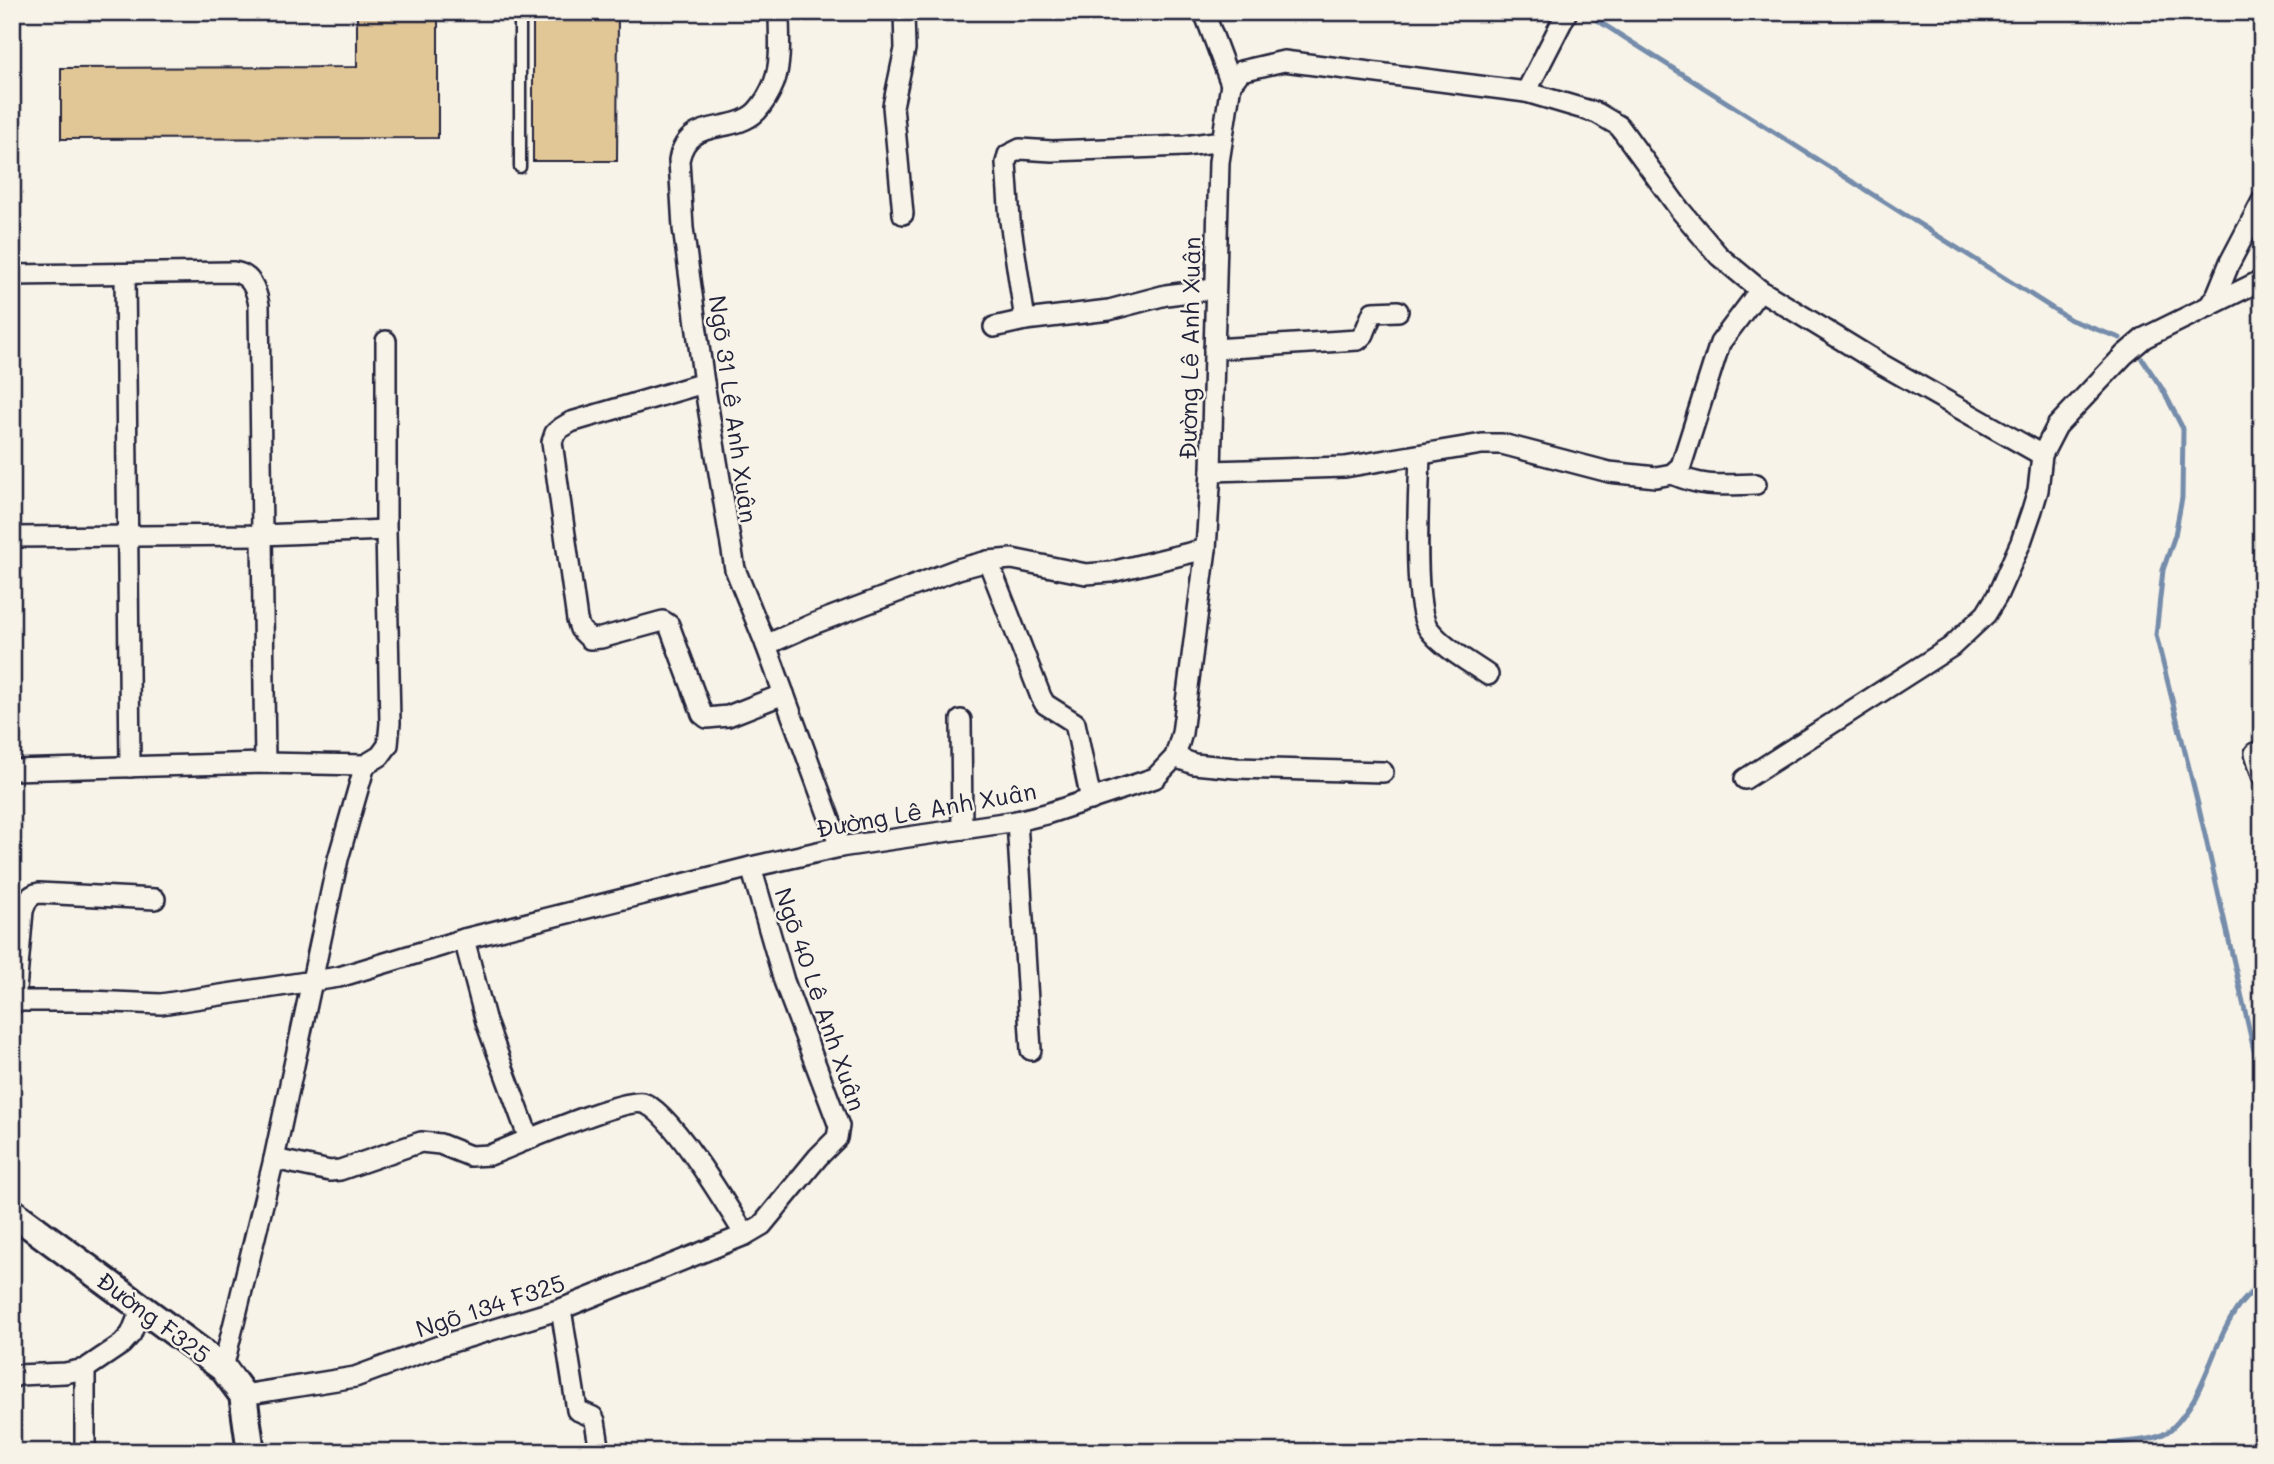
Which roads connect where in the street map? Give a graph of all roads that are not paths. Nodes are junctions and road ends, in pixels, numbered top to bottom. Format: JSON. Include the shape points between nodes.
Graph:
{"nodes":[{"id":1,"x":520,"y":12,"type":"edge"},
{"id":2,"x":779,"y":12,"type":"edge"},
{"id":3,"x":904,"y":12,"type":"edge"},
{"id":4,"x":1204,"y":12,"type":"edge"},
{"id":5,"x":1567,"y":12,"type":"edge"},
{"id":6,"x":1231,"y":84,"type":"junction"},
{"id":7,"x":1526,"y":92,"type":"junction"},
{"id":8,"x":1223,"y":141,"type":"junction"},
{"id":9,"x":520,"y":167,"type":"dead end"},
{"id":10,"x":2262,"y":201,"type":"edge"},
{"id":11,"x":903,"y":214,"type":"dead end"},
{"id":12,"x":125,"y":274,"type":"junction"},
{"id":13,"x":12,"y":275,"type":"edge"},
{"id":14,"x":2262,"y":280,"type":"edge"},
{"id":15,"x":1214,"y":289,"type":"junction"},
{"id":16,"x":1760,"y":289,"type":"junction"},
{"id":17,"x":2208,"y":306,"type":"junction"},
{"id":18,"x":1398,"y":311,"type":"dead end"},
{"id":19,"x":1025,"y":320,"type":"junction"},
{"id":20,"x":994,"y":327,"type":"dead end"},
{"id":21,"x":386,"y":341,"type":"dead end"},
{"id":22,"x":1214,"y":349,"type":"junction"},
{"id":23,"x":704,"y":383,"type":"junction"},
{"id":24,"x":1420,"y":455,"type":"junction"},
{"id":25,"x":2042,"y":455,"type":"junction"},
{"id":26,"x":1211,"y":471,"type":"junction"},
{"id":27,"x":1672,"y":474,"type":"junction"},
{"id":28,"x":1756,"y":484,"type":"dead end"},
{"id":29,"x":386,"y":530,"type":"junction"},
{"id":30,"x":261,"y":535,"type":"junction"},
{"id":31,"x":126,"y":536,"type":"junction"},
{"id":32,"x":12,"y":537,"type":"edge"},
{"id":33,"x":1206,"y":549,"type":"junction"},
{"id":34,"x":988,"y":561,"type":"junction"},
{"id":35,"x":765,"y":645,"type":"junction"},
{"id":36,"x":1488,"y":676,"type":"dead end"},
{"id":37,"x":784,"y":694,"type":"junction"},
{"id":38,"x":961,"y":720,"type":"dead end"},
{"id":39,"x":2255,"y":753,"type":"dead end"},
{"id":40,"x":1175,"y":757,"type":"junction"},
{"id":41,"x":265,"y":763,"type":"junction"},
{"id":42,"x":365,"y":765,"type":"junction"},
{"id":43,"x":130,"y":767,"type":"junction"},
{"id":44,"x":12,"y":770,"type":"edge"},
{"id":45,"x":1383,"y":772,"type":"dead end"},
{"id":46,"x":2262,"y":775,"type":"edge"},
{"id":47,"x":1745,"y":779,"type":"dead end"},
{"id":48,"x":1091,"y":800,"type":"junction"},
{"id":49,"x":1017,"y":821,"type":"junction"},
{"id":50,"x":962,"y":829,"type":"junction"},
{"id":51,"x":841,"y":847,"type":"junction"},
{"id":52,"x":751,"y":867,"type":"junction"},
{"id":53,"x":155,"y":898,"type":"dead end"},
{"id":54,"x":464,"y":939,"type":"junction"},
{"id":55,"x":311,"y":982,"type":"junction"},
{"id":56,"x":14,"y":1001,"type":"edge"},
{"id":57,"x":1031,"y":1050,"type":"dead end"},
{"id":58,"x":528,"y":1139,"type":"junction"},
{"id":59,"x":274,"y":1159,"type":"junction"},
{"id":60,"x":12,"y":1212,"type":"edge"},
{"id":61,"x":745,"y":1235,"type":"junction"},
{"id":62,"x":142,"y":1307,"type":"junction"},
{"id":63,"x":561,"y":1309,"type":"junction"},
{"id":64,"x":223,"y":1368,"type":"junction"},
{"id":65,"x":85,"y":1370,"type":"junction"},
{"id":66,"x":12,"y":1378,"type":"edge"},
{"id":67,"x":243,"y":1395,"type":"junction"},
{"id":68,"x":85,"y":1452,"type":"edge"},
{"id":69,"x":251,"y":1452,"type":"edge"},
{"id":70,"x":600,"y":1452,"type":"edge"}],
"edges":[{"from":1,"to":9,"type":"lane"},
{"from":2,"to":23,"type":"street","name":"Ngõ 31 Lê Anh Xuân","via":[[779,58],[768,96],[746,118],[690,136],[679,160],[683,228]]},
{"from":3,"to":11,"type":"street","via":[[905,49],[892,106]]},
{"from":4,"to":6,"type":"street"},
{"from":5,"to":7,"type":"street"},
{"from":6,"to":7,"type":"street","via":[[1241,71],[1284,61]]},
{"from":6,"to":8,"type":"street","name":"Đường Lê Anh Xuân"},
{"from":7,"to":16,"type":"street","via":[[1597,113],[1619,126],[1711,247]]},
{"from":8,"to":15,"type":"street","name":"Đường Lê Anh Xuân"},
{"from":8,"to":19,"type":"street","via":[[1052,152],[1020,149],[1008,155],[1010,221]]},
{"from":10,"to":17,"type":"street"},
{"from":12,"to":13,"type":"street"},
{"from":12,"to":30,"type":"street","via":[[242,273],[257,293]]},
{"from":12,"to":31,"type":"street"},
{"from":14,"to":17,"type":"street"},
{"from":15,"to":19,"type":"street","via":[[1166,295],[1109,310]]},
{"from":15,"to":22,"type":"street","name":"Đường Lê Anh Xuân"},
{"from":16,"to":25,"type":"street"},
{"from":16,"to":27,"type":"street","via":[[1720,344],[1681,467]]},
{"from":17,"to":25,"type":"street","via":[[2144,338],[2124,355],[2057,426]]},
{"from":18,"to":22,"type":"street","via":[[1373,312],[1358,340]]},
{"from":19,"to":20,"type":"street"},
{"from":21,"to":29,"type":"street"},
{"from":22,"to":26,"type":"street","name":"Đường Lê Anh Xuân"},
{"from":23,"to":35,"type":"street","name":"Ngõ 31 Lê Anh Xuân","via":[[734,569]]},
{"from":23,"to":37,"type":"street","via":[[571,422],[555,433],[552,442],[580,629],[590,639],[663,621],[669,625],[707,718],[728,716]]},
{"from":24,"to":26,"type":"street","via":[[1345,467]]},
{"from":24,"to":27,"type":"street","via":[[1502,444],[1609,472],[1656,477]]},
{"from":24,"to":36,"type":"street","via":[[1422,615],[1446,646]]},
{"from":25,"to":47,"type":"street","via":[[2038,490],[2021,542],[1986,614],[1951,647]]},
{"from":26,"to":33,"type":"street","name":"Đường Lê Anh Xuân"},
{"from":27,"to":28,"type":"street","via":[[1708,485]]},
{"from":29,"to":30,"type":"street"},
{"from":29,"to":42,"type":"street","via":[[390,723],[388,745]]},
{"from":30,"to":31,"type":"street"},
{"from":30,"to":41,"type":"street"},
{"from":31,"to":32,"type":"street"},
{"from":31,"to":43,"type":"street"},
{"from":33,"to":34,"type":"street","via":[[1086,575],[1012,559]]},
{"from":33,"to":40,"type":"street","name":"Đường Lê Anh Xuân"},
{"from":34,"to":35,"type":"street"},
{"from":34,"to":48,"type":"street","via":[[1041,697],[1075,723]]},
{"from":35,"to":37,"type":"street","name":"Ngõ 31 Lê Anh Xuân"},
{"from":37,"to":51,"type":"street","name":"Ngõ 31 Lê Anh Xuân"},
{"from":38,"to":50,"type":"street"},
{"from":39,"to":46,"type":"street"},
{"from":40,"to":45,"type":"street","via":[[1194,764],[1236,768]]},
{"from":40,"to":48,"type":"street","name":"Đường Lê Anh Xuân","via":[[1155,778]]},
{"from":41,"to":42,"type":"street"},
{"from":41,"to":43,"type":"street"},
{"from":42,"to":55,"type":"street","via":[[338,859]]},
{"from":43,"to":44,"type":"street"},
{"from":48,"to":49,"type":"street","name":"Đường Lê Anh Xuân"},
{"from":49,"to":50,"type":"street","name":"Đường Lê Anh Xuân"},
{"from":49,"to":57,"type":"street"},
{"from":50,"to":51,"type":"street","name":"Đường Lê Anh Xuân"},
{"from":51,"to":52,"type":"street","name":"Đường Lê Anh Xuân"},
{"from":52,"to":54,"type":"street","name":"Đường Lê Anh Xuân"},
{"from":52,"to":61,"type":"street","name":"Ngõ 40 Lê Anh Xuân","via":[[784,981],[839,1126],[837,1138],[762,1225]]},
{"from":53,"to":56,"type":"street","via":[[32,895],[23,911]]},
{"from":54,"to":55,"type":"street","name":"Đường Lê Anh Xuân"},
{"from":54,"to":58,"type":"street","via":[[486,1022]]},
{"from":55,"to":56,"type":"street","name":"Đường Lê Anh Xuân","via":[[161,1004]]},
{"from":55,"to":59,"type":"street"},
{"from":58,"to":59,"type":"street","via":[[490,1155],[470,1156],[421,1142],[330,1171]]},
{"from":58,"to":61,"type":"street","via":[[612,1109],[643,1103],[662,1116],[707,1172]]},
{"from":59,"to":64,"type":"street"},
{"from":60,"to":62,"type":"main road","name":"Đường F325"},
{"from":61,"to":63,"type":"street","name":"Ngõ 134 F325"},
{"from":62,"to":64,"type":"main road","name":"Đường F325"},
{"from":62,"to":65,"type":"street","via":[[122,1344]]},
{"from":63,"to":67,"type":"street","name":"Ngõ 134 F325","via":[[355,1377]]},
{"from":63,"to":70,"type":"street","via":[[577,1410],[593,1417]]},
{"from":64,"to":67,"type":"main road","name":"Đường F325"},
{"from":65,"to":66,"type":"street"},
{"from":65,"to":68,"type":"street"},
{"from":67,"to":69,"type":"main road","name":"Đường F325"}]}
